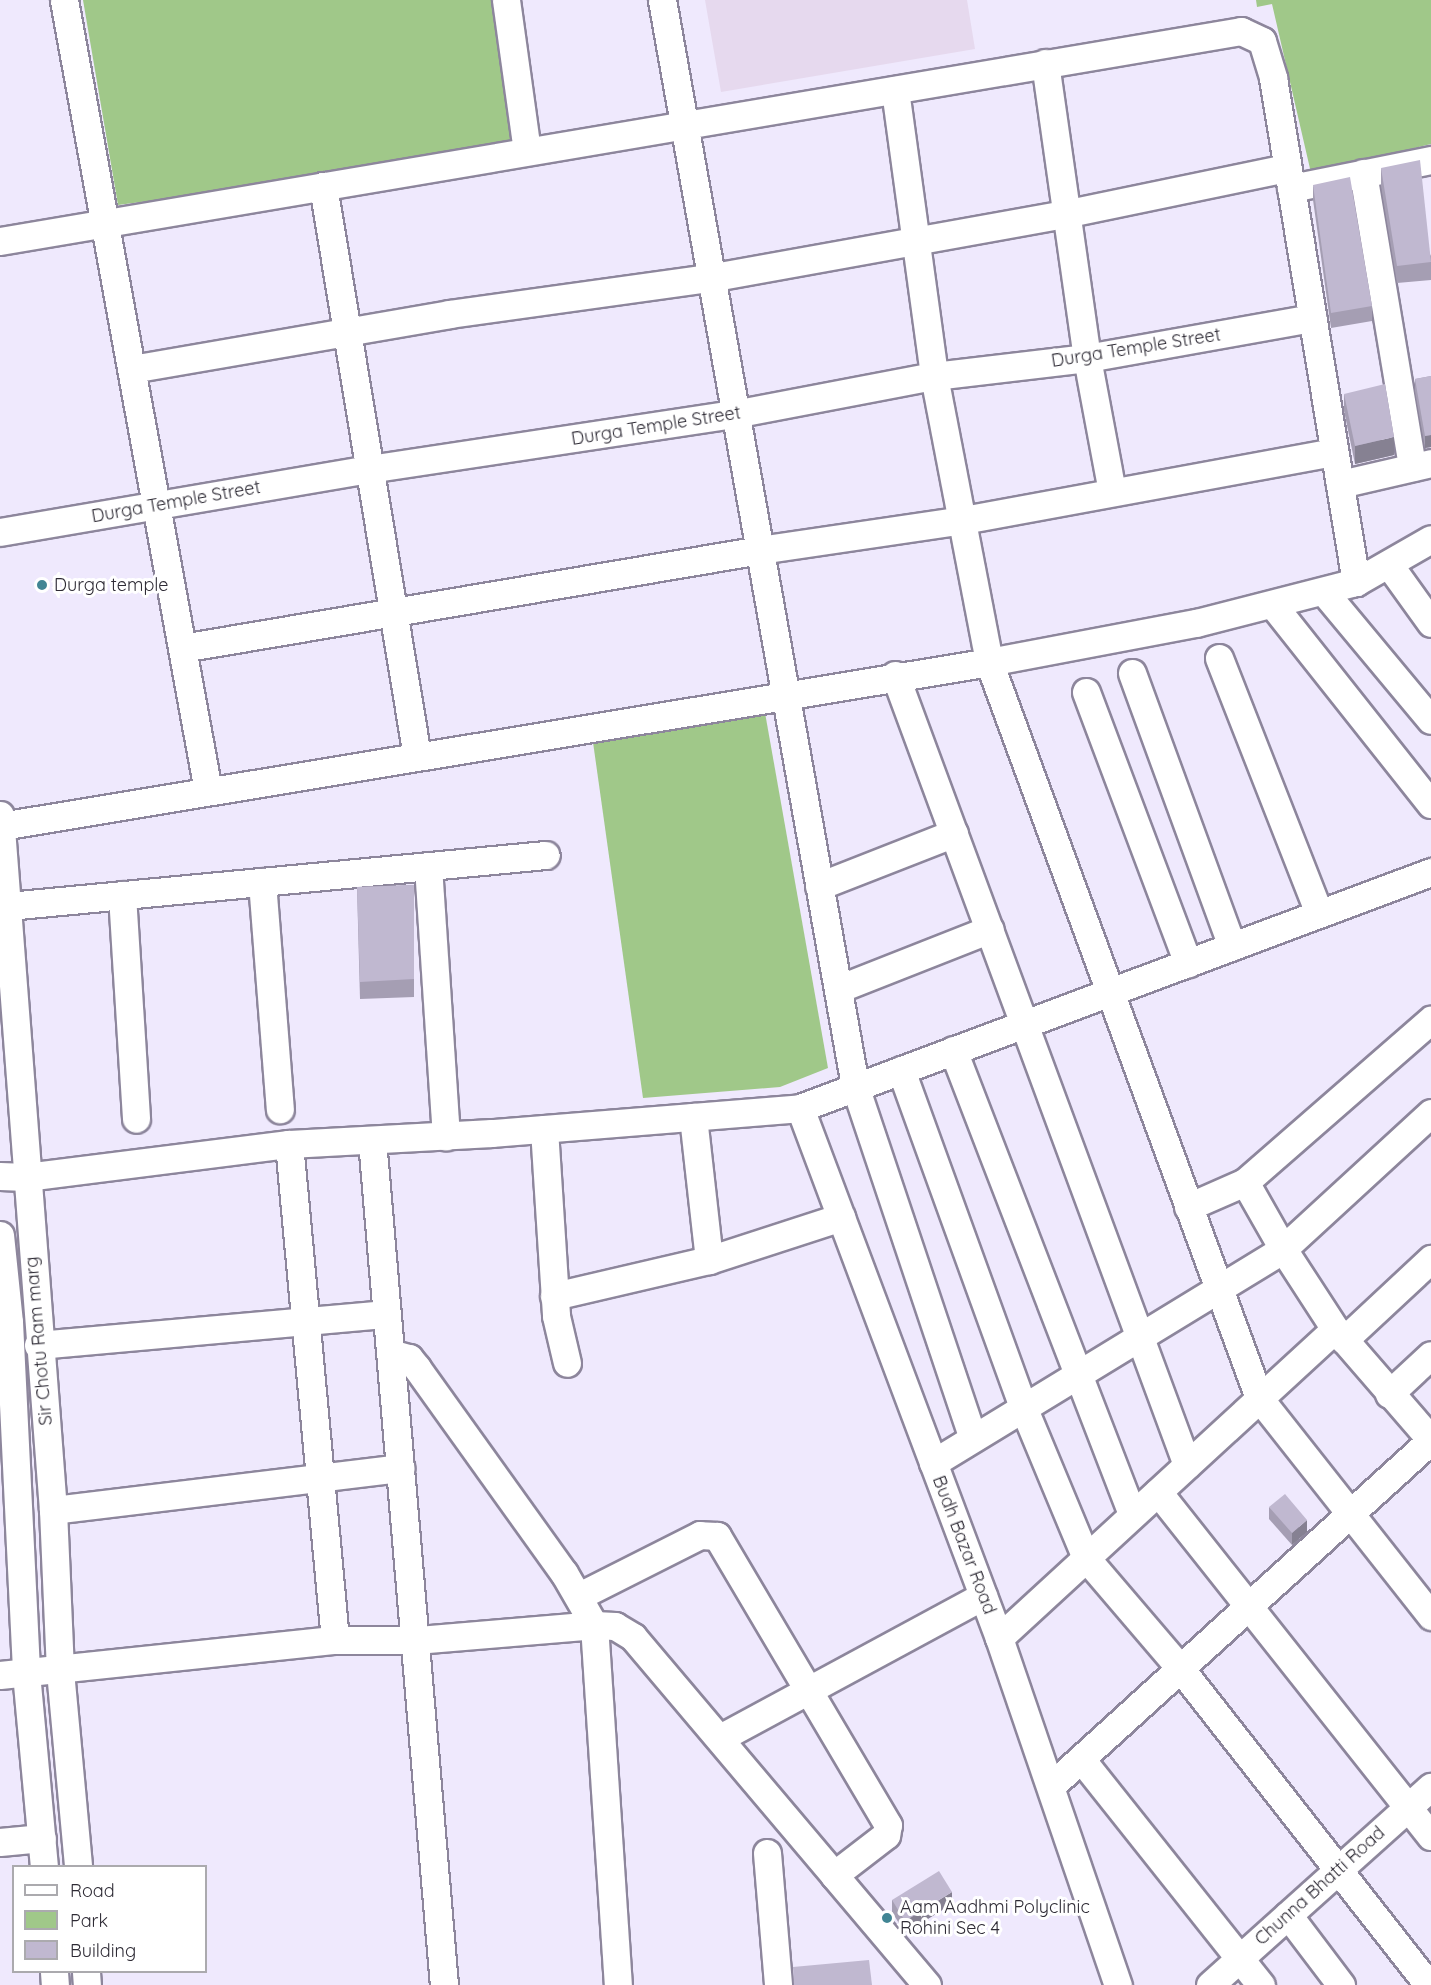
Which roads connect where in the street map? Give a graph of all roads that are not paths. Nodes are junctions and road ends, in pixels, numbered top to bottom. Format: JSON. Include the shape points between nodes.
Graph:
{"nodes":[{"id":1,"x":64,"y":0,"type":"edge"},
{"id":2,"x":506,"y":0,"type":"edge"},
{"id":3,"x":662,"y":0,"type":"edge"},
{"id":4,"x":1045,"y":63,"type":"junction"},
{"id":5,"x":895,"y":90,"type":"junction"},
{"id":6,"x":684,"y":124,"type":"junction"},
{"id":7,"x":527,"y":151,"type":"junction"},
{"id":8,"x":1430,"y":166,"type":"edge"},
{"id":9,"x":1363,"y":173,"type":"junction"},
{"id":10,"x":1289,"y":178,"type":"junction"},
{"id":11,"x":323,"y":186,"type":"junction"},
{"id":12,"x":1069,"y":213,"type":"junction"},
{"id":13,"x":106,"y":223,"type":"junction"},
{"id":14,"x":915,"y":238,"type":"junction"},
{"id":15,"x":0,"y":241,"type":"edge"},
{"id":16,"x":709,"y":278,"type":"junction"},
{"id":17,"x":1312,"y":318,"type":"junction"},
{"id":18,"x":347,"y":332,"type":"junction"},
{"id":19,"x":1087,"y":358,"type":"junction"},
{"id":20,"x":132,"y":369,"type":"junction"},
{"id":21,"x":934,"y":376,"type":"junction"},
{"id":22,"x":734,"y":414,"type":"junction"},
{"id":23,"x":1335,"y":452,"type":"junction"},
{"id":24,"x":1422,"y":465,"type":"edge"},
{"id":25,"x":369,"y":469,"type":"junction"},
{"id":26,"x":1340,"y":484,"type":"junction"},
{"id":27,"x":1112,"y":492,"type":"junction"},
{"id":28,"x":157,"y":505,"type":"junction"},
{"id":29,"x":963,"y":520,"type":"junction"},
{"id":30,"x":0,"y":532,"type":"edge"},
{"id":31,"x":1431,"y":539,"type":"edge"},
{"id":32,"x":760,"y":550,"type":"junction"},
{"id":33,"x":1390,"y":566,"type":"junction"},
{"id":34,"x":1356,"y":582,"type":"junction"},
{"id":35,"x":1325,"y":593,"type":"junction"},
{"id":36,"x":1273,"y":605,"type":"junction"},
{"id":37,"x":393,"y":612,"type":"junction"},
{"id":38,"x":1431,"y":623,"type":"edge"},
{"id":39,"x":182,"y":648,"type":"junction"},
{"id":40,"x":1219,"y":658,"type":"dead end"},
{"id":41,"x":989,"y":663,"type":"junction"},
{"id":42,"x":1132,"y":674,"type":"dead end"},
{"id":43,"x":895,"y":675,"type":"junction"},
{"id":44,"x":1086,"y":692,"type":"dead end"},
{"id":45,"x":785,"y":693,"type":"junction"},
{"id":46,"x":1431,"y":720,"type":"edge"},
{"id":47,"x":417,"y":756,"type":"junction"},
{"id":48,"x":208,"y":791,"type":"junction"},
{"id":49,"x":1431,"y":804,"type":"edge"},
{"id":50,"x":0,"y":821,"type":"edge"},
{"id":51,"x":954,"y":832,"type":"junction"},
{"id":52,"x":546,"y":855,"type":"dead end"},
{"id":53,"x":428,"y":866,"type":"junction"},
{"id":54,"x":1431,"y":872,"type":"edge"},
{"id":55,"x":262,"y":882,"type":"junction"},
{"id":56,"x":819,"y":886,"type":"junction"},
{"id":57,"x":122,"y":895,"type":"junction"},
{"id":58,"x":8,"y":906,"type":"junction"},
{"id":59,"x":1319,"y":914,"type":"junction"},
{"id":60,"x":990,"y":929,"type":"junction"},
{"id":61,"x":1232,"y":946,"type":"junction"},
{"id":62,"x":1188,"y":963,"type":"junction"},
{"id":63,"x":838,"y":989,"type":"junction"},
{"id":64,"x":1108,"y":993,"type":"junction"},
{"id":65,"x":1431,"y":1020,"type":"edge"},
{"id":66,"x":1025,"y":1023,"type":"junction"},
{"id":67,"x":953,"y":1050,"type":"junction"},
{"id":68,"x":900,"y":1070,"type":"junction"},
{"id":69,"x":855,"y":1086,"type":"junction"},
{"id":70,"x":800,"y":1108,"type":"junction"},
{"id":71,"x":280,"y":1109,"type":"dead end"},
{"id":72,"x":1431,"y":1113,"type":"edge"},
{"id":73,"x":693,"y":1117,"type":"junction"},
{"id":74,"x":136,"y":1119,"type":"dead end"},
{"id":75,"x":544,"y":1129,"type":"junction"},
{"id":76,"x":446,"y":1136,"type":"junction"},
{"id":77,"x":372,"y":1140,"type":"junction"},
{"id":78,"x":290,"y":1144,"type":"junction"},
{"id":79,"x":13,"y":1177,"type":"edge"},
{"id":80,"x":1245,"y":1182,"type":"junction"},
{"id":81,"x":1188,"y":1207,"type":"junction"},
{"id":82,"x":841,"y":1217,"type":"junction"},
{"id":83,"x":0,"y":1235,"type":"edge"},
{"id":84,"x":1282,"y":1249,"type":"junction"},
{"id":85,"x":1431,"y":1259,"type":"edge"},
{"id":86,"x":709,"y":1260,"type":"junction"},
{"id":87,"x":1220,"y":1288,"type":"junction"},
{"id":88,"x":554,"y":1296,"type":"junction"},
{"id":89,"x":387,"y":1314,"type":"junction"},
{"id":90,"x":305,"y":1320,"type":"junction"},
{"id":91,"x":5,"y":1322,"type":"edge"},
{"id":92,"x":1339,"y":1334,"type":"junction"},
{"id":93,"x":1140,"y":1339,"type":"junction"},
{"id":94,"x":38,"y":1345,"type":"junction"},
{"id":95,"x":390,"y":1353,"type":"junction"},
{"id":96,"x":1431,"y":1355,"type":"edge"},
{"id":97,"x":567,"y":1363,"type":"dead end"},
{"id":98,"x":1078,"y":1375,"type":"junction"},
{"id":99,"x":1389,"y":1394,"type":"junction"},
{"id":100,"x":1259,"y":1398,"type":"junction"},
{"id":101,"x":1024,"y":1409,"type":"junction"},
{"id":102,"x":974,"y":1438,"type":"junction"},
{"id":103,"x":1431,"y":1440,"type":"edge"},
{"id":104,"x":933,"y":1463,"type":"junction"},
{"id":105,"x":1186,"y":1465,"type":"junction"},
{"id":106,"x":400,"y":1468,"type":"junction"},
{"id":107,"x":320,"y":1479,"type":"junction"},
{"id":108,"x":1158,"y":1492,"type":"junction"},
{"id":109,"x":8,"y":1498,"type":"edge"},
{"id":110,"x":53,"y":1510,"type":"junction"},
{"id":111,"x":1350,"y":1513,"type":"junction"},
{"id":112,"x":1132,"y":1515,"type":"junction"},
{"id":113,"x":1086,"y":1558,"type":"junction"},
{"id":114,"x":579,"y":1596,"type":"junction"},
{"id":115,"x":983,"y":1596,"type":"junction"},
{"id":116,"x":1249,"y":1605,"type":"junction"},
{"id":117,"x":1431,"y":1616,"type":"edge"},
{"id":118,"x":594,"y":1625,"type":"junction"},
{"id":119,"x":999,"y":1638,"type":"junction"},
{"id":120,"x":334,"y":1640,"type":"junction"},
{"id":121,"x":417,"y":1640,"type":"junction"},
{"id":122,"x":1180,"y":1668,"type":"junction"},
{"id":123,"x":60,"y":1671,"type":"junction"},
{"id":124,"x":13,"y":1674,"type":"edge"},
{"id":125,"x":808,"y":1689,"type":"junction"},
{"id":126,"x":720,"y":1738,"type":"junction"},
{"id":127,"x":1081,"y":1758,"type":"junction"},
{"id":128,"x":1052,"y":1785,"type":"junction"},
{"id":129,"x":1431,"y":1787,"type":"edge"},
{"id":130,"x":1409,"y":1807,"type":"junction"},
{"id":131,"x":1431,"y":1836,"type":"edge"},
{"id":132,"x":42,"y":1838,"type":"junction"},
{"id":133,"x":0,"y":1842,"type":"edge"},
{"id":134,"x":767,"y":1853,"type":"dead end"},
{"id":135,"x":44,"y":1865,"type":"edge"},
{"id":136,"x":78,"y":1865,"type":"edge"},
{"id":137,"x":1340,"y":1869,"type":"junction"},
{"id":138,"x":834,"y":1875,"type":"junction"},
{"id":139,"x":1288,"y":1915,"type":"junction"},
{"id":140,"x":1240,"y":1958,"type":"junction"},
{"id":141,"x":444,"y":1985,"type":"edge"},
{"id":142,"x":618,"y":1985,"type":"edge"},
{"id":143,"x":778,"y":1985,"type":"edge"},
{"id":144,"x":927,"y":1985,"type":"edge"},
{"id":145,"x":1118,"y":1985,"type":"edge"},
{"id":146,"x":1210,"y":1985,"type":"edge"},
{"id":147,"x":1261,"y":1985,"type":"edge"},
{"id":148,"x":1341,"y":1985,"type":"edge"},
{"id":149,"x":1429,"y":1985,"type":"edge"}],
"edges":[{"from":1,"to":13,"type":"street"},
{"from":2,"to":7,"type":"street"},
{"from":3,"to":6,"type":"street"},
{"from":4,"to":5,"type":"street"},
{"from":4,"to":10,"type":"street","via":[[1241,31],[1254,34],[1262,41],[1273,78]]},
{"from":4,"to":12,"type":"street"},
{"from":5,"to":6,"type":"street"},
{"from":5,"to":14,"type":"street"},
{"from":6,"to":7,"type":"street"},
{"from":6,"to":16,"type":"street"},
{"from":7,"to":11,"type":"street"},
{"from":8,"to":9,"type":"street"},
{"from":9,"to":10,"type":"street"},
{"from":9,"to":24,"type":"street"},
{"from":10,"to":12,"type":"street"},
{"from":10,"to":17,"type":"street"},
{"from":11,"to":13,"type":"street"},
{"from":11,"to":18,"type":"street"},
{"from":12,"to":14,"type":"street"},
{"from":12,"to":19,"type":"street"},
{"from":13,"to":15,"type":"street"},
{"from":13,"to":20,"type":"street"},
{"from":14,"to":16,"type":"street"},
{"from":14,"to":21,"type":"street"},
{"from":16,"to":18,"type":"street"},
{"from":16,"to":22,"type":"street"},
{"from":17,"to":19,"type":"street","name":"Durga Temple Street"},
{"from":17,"to":23,"type":"street"},
{"from":18,"to":20,"type":"street"},
{"from":18,"to":25,"type":"street"},
{"from":19,"to":21,"type":"street","name":"Durga Temple Street"},
{"from":19,"to":27,"type":"street"},
{"from":20,"to":28,"type":"street"},
{"from":21,"to":22,"type":"street","name":"Durga Temple Street"},
{"from":21,"to":29,"type":"street"},
{"from":22,"to":25,"type":"street","name":"Durga Temple Street"},
{"from":22,"to":32,"type":"street"},
{"from":23,"to":26,"type":"street"},
{"from":23,"to":27,"type":"street"},
{"from":24,"to":26,"type":"street"},
{"from":25,"to":28,"type":"street","name":"Durga Temple Street"},
{"from":25,"to":37,"type":"street"},
{"from":26,"to":34,"type":"street"},
{"from":27,"to":29,"type":"street"},
{"from":28,"to":30,"type":"street","name":"Durga Temple Street"},
{"from":28,"to":39,"type":"street"},
{"from":29,"to":32,"type":"street"},
{"from":29,"to":41,"type":"street"},
{"from":31,"to":33,"type":"street"},
{"from":32,"to":37,"type":"street"},
{"from":32,"to":45,"type":"street"},
{"from":33,"to":34,"type":"street"},
{"from":33,"to":38,"type":"street"},
{"from":34,"to":35,"type":"street"},
{"from":35,"to":36,"type":"street"},
{"from":35,"to":46,"type":"street"},
{"from":36,"to":41,"type":"street"},
{"from":36,"to":49,"type":"street"},
{"from":37,"to":39,"type":"street"},
{"from":37,"to":47,"type":"street"},
{"from":39,"to":48,"type":"street"},
{"from":40,"to":59,"type":"street"},
{"from":41,"to":43,"type":"street"},
{"from":41,"to":64,"type":"street"},
{"from":42,"to":61,"type":"street"},
{"from":43,"to":45,"type":"street"},
{"from":43,"to":51,"type":"street"},
{"from":44,"to":62,"type":"street"},
{"from":45,"to":47,"type":"street"},
{"from":45,"to":56,"type":"street"},
{"from":47,"to":48,"type":"street"},
{"from":48,"to":50,"type":"street"},
{"from":50,"to":58,"type":"street","name":"Sir Chotu Ram marg"},
{"from":51,"to":56,"type":"street"},
{"from":51,"to":60,"type":"street"},
{"from":52,"to":53,"type":"street"},
{"from":53,"to":55,"type":"street"},
{"from":53,"to":76,"type":"street"},
{"from":54,"to":59,"type":"street"},
{"from":55,"to":57,"type":"street"},
{"from":55,"to":71,"type":"street"},
{"from":56,"to":63,"type":"street"},
{"from":57,"to":58,"type":"street"},
{"from":57,"to":74,"type":"street"},
{"from":58,"to":79,"type":"street","name":"Sir Chotu Ram marg"},
{"from":59,"to":61,"type":"street"},
{"from":60,"to":63,"type":"street"},
{"from":60,"to":66,"type":"street"},
{"from":61,"to":62,"type":"street"},
{"from":62,"to":64,"type":"street"},
{"from":63,"to":69,"type":"street"},
{"from":64,"to":66,"type":"street"},
{"from":64,"to":81,"type":"street"},
{"from":65,"to":80,"type":"street"},
{"from":66,"to":67,"type":"street"},
{"from":66,"to":93,"type":"street"},
{"from":67,"to":68,"type":"street"},
{"from":67,"to":98,"type":"street"},
{"from":68,"to":69,"type":"street"},
{"from":68,"to":101,"type":"street"},
{"from":69,"to":70,"type":"street"},
{"from":69,"to":102,"type":"street"},
{"from":70,"to":73,"type":"street"},
{"from":70,"to":82,"type":"street","name":"Budh Bazar Road"},
{"from":72,"to":84,"type":"street"},
{"from":73,"to":75,"type":"street"},
{"from":73,"to":86,"type":"street"},
{"from":75,"to":76,"type":"street"},
{"from":75,"to":88,"type":"street"},
{"from":76,"to":77,"type":"street"},
{"from":77,"to":78,"type":"street"},
{"from":77,"to":89,"type":"street"},
{"from":78,"to":79,"type":"street"},
{"from":78,"to":90,"type":"street"},
{"from":79,"to":94,"type":"street","name":"Sir Chotu Ram marg"},
{"from":80,"to":81,"type":"street"},
{"from":80,"to":84,"type":"street"},
{"from":81,"to":87,"type":"street"},
{"from":82,"to":86,"type":"street"},
{"from":82,"to":104,"type":"street","name":"Budh Bazar Road"},
{"from":83,"to":91,"type":"street","name":"Sir Chotu Ram marg"},
{"from":84,"to":87,"type":"street"},
{"from":84,"to":92,"type":"street"},
{"from":85,"to":92,"type":"street"},
{"from":86,"to":88,"type":"street"},
{"from":87,"to":93,"type":"street"},
{"from":87,"to":100,"type":"street"},
{"from":88,"to":97,"type":"street"},
{"from":89,"to":90,"type":"street"},
{"from":89,"to":95,"type":"street"},
{"from":90,"to":94,"type":"street"},
{"from":90,"to":107,"type":"street"},
{"from":91,"to":109,"type":"street","name":"Sir Chotu Ram marg"},
{"from":92,"to":99,"type":"street"},
{"from":92,"to":100,"type":"street"},
{"from":93,"to":98,"type":"street"},
{"from":93,"to":105,"type":"street"},
{"from":94,"to":110,"type":"street","name":"Sir Chotu Ram marg"},
{"from":95,"to":106,"type":"street"},
{"from":95,"to":114,"type":"street","via":[[409,1358],[417,1368]]},
{"from":96,"to":99,"type":"street"},
{"from":98,"to":101,"type":"street"},
{"from":98,"to":112,"type":"street"},
{"from":99,"to":103,"type":"street"},
{"from":100,"to":105,"type":"street"},
{"from":100,"to":111,"type":"street"},
{"from":101,"to":102,"type":"street"},
{"from":101,"to":113,"type":"street"},
{"from":102,"to":104,"type":"street"},
{"from":103,"to":111,"type":"street"},
{"from":104,"to":115,"type":"street","name":"Budh Bazar Road"},
{"from":105,"to":108,"type":"street"},
{"from":106,"to":107,"type":"street"},
{"from":106,"to":121,"type":"street"},
{"from":107,"to":110,"type":"street"},
{"from":107,"to":120,"type":"street"},
{"from":108,"to":112,"type":"street"},
{"from":108,"to":116,"type":"street"},
{"from":109,"to":124,"type":"street","name":"Sir Chotu Ram marg"},
{"from":110,"to":123,"type":"street","name":"Sir Chotu Ram marg"},
{"from":111,"to":116,"type":"street"},
{"from":111,"to":117,"type":"street"},
{"from":112,"to":113,"type":"street"},
{"from":113,"to":119,"type":"street"},
{"from":113,"to":122,"type":"street"},
{"from":114,"to":118,"type":"street"},
{"from":114,"to":125,"type":"street","via":[[700,1534],[712,1534],[721,1541]]},
{"from":115,"to":119,"type":"street","name":"Budh Bazar Road"},
{"from":115,"to":125,"type":"street"},
{"from":116,"to":122,"type":"street"},
{"from":116,"to":130,"type":"street"},
{"from":118,"to":121,"type":"street"},
{"from":118,"to":126,"type":"street","via":[[615,1626],[633,1637]]},
{"from":118,"to":142,"type":"street"},
{"from":119,"to":128,"type":"street","name":"Budh Bazar Road"},
{"from":120,"to":121,"type":"street"},
{"from":120,"to":123,"type":"street"},
{"from":121,"to":141,"type":"street"},
{"from":122,"to":127,"type":"street"},
{"from":122,"to":137,"type":"street"},
{"from":123,"to":124,"type":"street"},
{"from":123,"to":136,"type":"street","name":"Sir Chotu Ram marg"},
{"from":124,"to":132,"type":"street","name":"Sir Chotu Ram marg"},
{"from":125,"to":126,"type":"street"},
{"from":125,"to":138,"type":"street","via":[[890,1830]]},
{"from":126,"to":138,"type":"street"},
{"from":127,"to":128,"type":"street"},
{"from":127,"to":140,"type":"street"},
{"from":128,"to":145,"type":"street","name":"Budh Bazar Road"},
{"from":129,"to":130,"type":"street","name":"Chunna Bhatti Road"},
{"from":130,"to":131,"type":"street"},
{"from":130,"to":137,"type":"street","name":"Chunna Bhatti Road"},
{"from":132,"to":133,"type":"street"},
{"from":132,"to":135,"type":"street","name":"Sir Chotu Ram marg"},
{"from":134,"to":143,"type":"street"},
{"from":137,"to":139,"type":"street","name":"Chunna Bhatti Road"},
{"from":137,"to":149,"type":"street"},
{"from":138,"to":144,"type":"street"},
{"from":139,"to":140,"type":"street","name":"Chunna Bhatti Road"},
{"from":139,"to":148,"type":"street"},
{"from":140,"to":146,"type":"street","name":"Chunna Bhatti Road"},
{"from":140,"to":147,"type":"street"}]}
